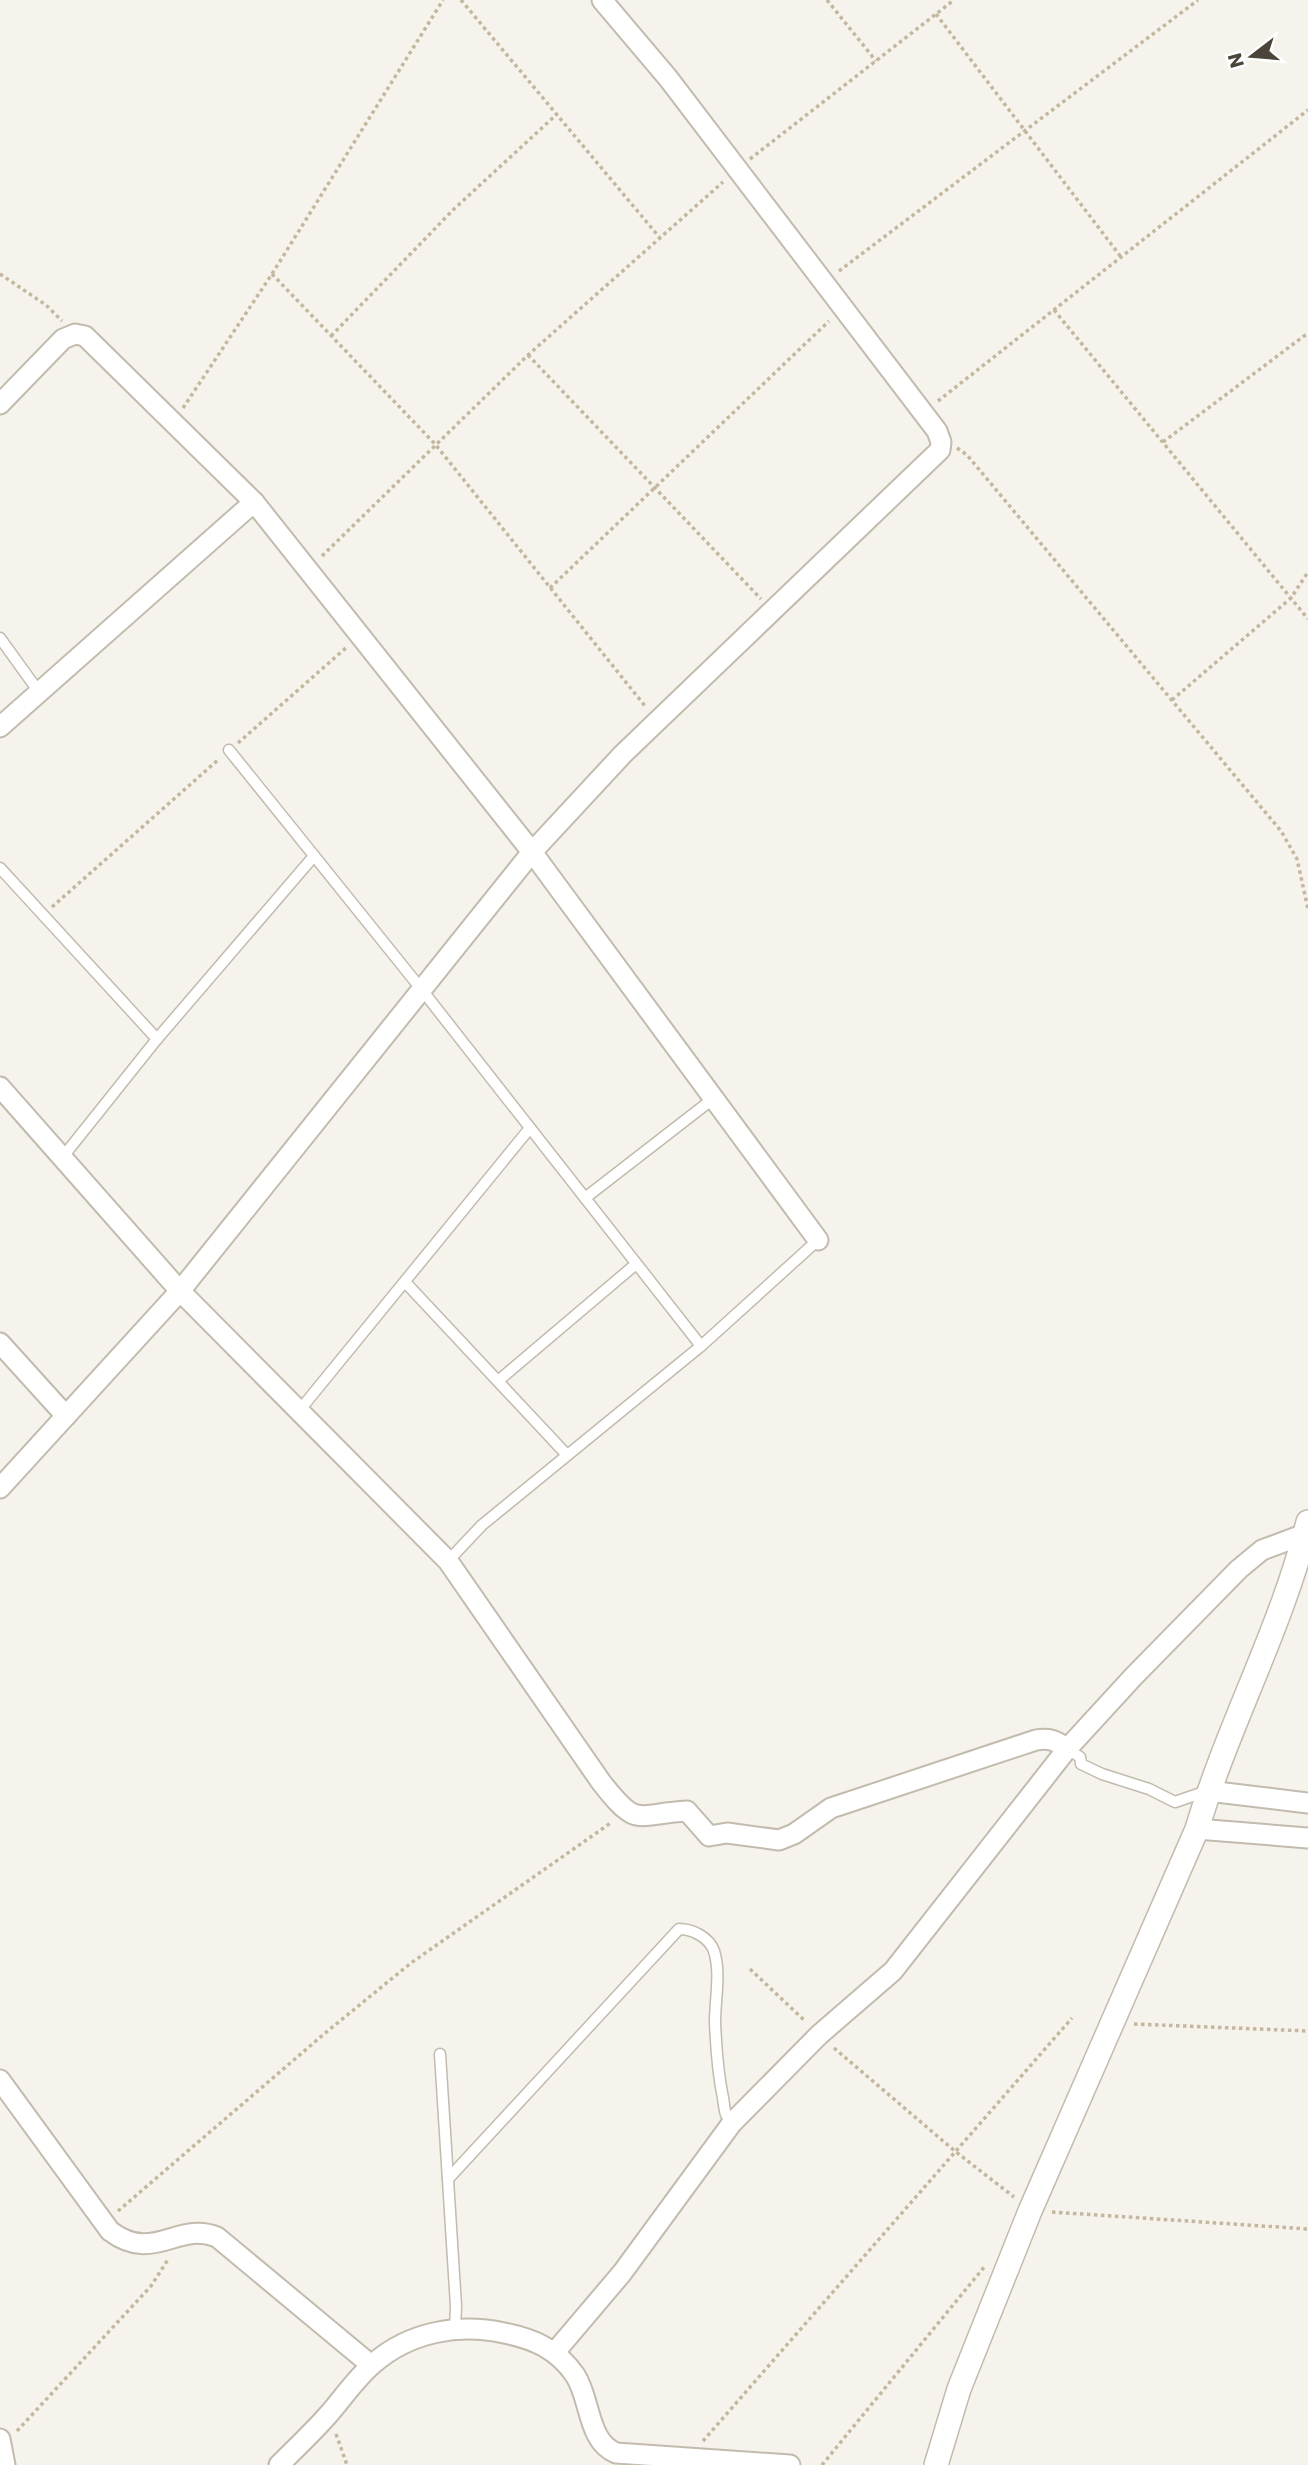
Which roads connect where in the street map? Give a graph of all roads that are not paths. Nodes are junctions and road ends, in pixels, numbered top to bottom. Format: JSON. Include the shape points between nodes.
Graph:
{"nodes":[{"id":1,"x":602,"y":0,"type":"edge"},
{"id":2,"x":0,"y":404,"type":"edge"},
{"id":3,"x":254,"y":502,"type":"junction"},
{"id":4,"x":0,"y":638,"type":"edge"},
{"id":5,"x":39,"y":692,"type":"junction"},
{"id":6,"x":0,"y":726,"type":"edge"},
{"id":7,"x":229,"y":750,"type":"road end"},
{"id":8,"x":532,"y":852,"type":"junction"},
{"id":9,"x":314,"y":856,"type":"junction"},
{"id":10,"x":0,"y":868,"type":"edge"},
{"id":11,"x":422,"y":990,"type":"junction"},
{"id":12,"x":157,"y":1039,"type":"junction"},
{"id":13,"x":0,"y":1087,"type":"edge"},
{"id":14,"x":714,"y":1098,"type":"junction"},
{"id":15,"x":530,"y":1128,"type":"junction"},
{"id":16,"x":62,"y":1158,"type":"junction"},
{"id":17,"x":585,"y":1198,"type":"junction"},
{"id":18,"x":818,"y":1240,"type":"joint"},
{"id":19,"x":636,"y":1264,"type":"junction"},
{"id":20,"x":404,"y":1282,"type":"junction"},
{"id":21,"x":180,"y":1291,"type":"junction"},
{"id":22,"x":0,"y":1343,"type":"edge"},
{"id":23,"x":701,"y":1346,"type":"junction"},
{"id":24,"x":498,"y":1381,"type":"junction"},
{"id":25,"x":298,"y":1412,"type":"junction"},
{"id":26,"x":66,"y":1416,"type":"junction"},
{"id":27,"x":567,"y":1455,"type":"junction"},
{"id":28,"x":0,"y":1488,"type":"edge"},
{"id":29,"x":1306,"y":1528,"type":"edge"},
{"id":30,"x":448,"y":1561,"type":"junction"},
{"id":31,"x":1066,"y":1749,"type":"junction"},
{"id":32,"x":1208,"y":1791,"type":"junction"},
{"id":33,"x":1308,"y":1803,"type":"edge"},
{"id":34,"x":1196,"y":1829,"type":"junction"},
{"id":35,"x":1308,"y":1838,"type":"edge"},
{"id":36,"x":440,"y":2054,"type":"dead end"},
{"id":37,"x":0,"y":2080,"type":"edge"},
{"id":38,"x":732,"y":2123,"type":"junction"},
{"id":39,"x":448,"y":2179,"type":"junction"},
{"id":40,"x":455,"y":2329,"type":"junction"},
{"id":41,"x":555,"y":2352,"type":"junction"},
{"id":42,"x":371,"y":2364,"type":"junction"},
{"id":43,"x":279,"y":2465,"type":"edge"},
{"id":44,"x":790,"y":2465,"type":"edge"},
{"id":45,"x":936,"y":2465,"type":"edge"}],
"edges":[{"from":1,"to":8,"type":"street","via":[[668,78],[940,436],[941,444],[940,450],[623,754]]},
{"from":2,"to":3,"type":"street","via":[[58,344],[69,336],[85,335]]},
{"from":3,"to":5,"type":"street"},
{"from":3,"to":8,"type":"street"},
{"from":4,"to":5,"type":"lane"},
{"from":5,"to":6,"type":"street"},
{"from":7,"to":9,"type":"lane"},
{"from":8,"to":11,"type":"street"},
{"from":8,"to":14,"type":"street"},
{"from":9,"to":11,"type":"lane"},
{"from":9,"to":12,"type":"lane"},
{"from":10,"to":12,"type":"lane"},
{"from":11,"to":15,"type":"lane"},
{"from":11,"to":21,"type":"street"},
{"from":12,"to":16,"type":"lane"},
{"from":13,"to":16,"type":"street"},
{"from":14,"to":17,"type":"lane"},
{"from":14,"to":18,"type":"street"},
{"from":15,"to":17,"type":"lane"},
{"from":15,"to":20,"type":"lane"},
{"from":16,"to":21,"type":"street"},
{"from":17,"to":19,"type":"lane"},
{"from":18,"to":23,"type":"lane"},
{"from":19,"to":23,"type":"lane"},
{"from":19,"to":24,"type":"lane"},
{"from":20,"to":24,"type":"lane"},
{"from":20,"to":25,"type":"lane"},
{"from":21,"to":25,"type":"street"},
{"from":21,"to":26,"type":"street"},
{"from":22,"to":26,"type":"street"},
{"from":23,"to":27,"type":"lane"},
{"from":24,"to":27,"type":"lane"},
{"from":25,"to":30,"type":"street"},
{"from":26,"to":28,"type":"street"},
{"from":27,"to":30,"type":"lane","via":[[482,1525]]},
{"from":29,"to":31,"type":"street","via":[[1262,1550],[1239,1569]]},
{"from":29,"to":32,"type":"street"},
{"from":30,"to":31,"type":"street","via":[[601,1782],[626,1812],[642,1817],[687,1811],[709,1836],[727,1833],[779,1840],[831,1808],[1036,1740],[1047,1738]]},
{"from":31,"to":32,"type":"lane","via":[[1093,1771],[1175,1802]]},
{"from":31,"to":38,"type":"street","via":[[893,1971],[819,2035]]},
{"from":32,"to":33,"type":"street"},
{"from":32,"to":34,"type":"street"},
{"from":34,"to":35,"type":"street"},
{"from":34,"to":45,"type":"street","via":[[1030,2211],[959,2389]]},
{"from":36,"to":39,"type":"lane"},
{"from":37,"to":42,"type":"street","via":[[118,2237],[137,2244],[158,2244],[201,2232],[217,2237]]},
{"from":38,"to":39,"type":"lane","via":[[726,2117],[720,2084],[713,1948],[702,1936],[679,1929]]},
{"from":38,"to":41,"type":"street","via":[[622,2273]]},
{"from":39,"to":40,"type":"lane"},
{"from":40,"to":41,"type":"street","via":[[489,2329],[527,2337]]},
{"from":40,"to":42,"type":"street","via":[[420,2335]]},
{"from":41,"to":44,"type":"street","via":[[575,2376],[605,2448],[616,2453]]},
{"from":42,"to":43,"type":"street"}]}
